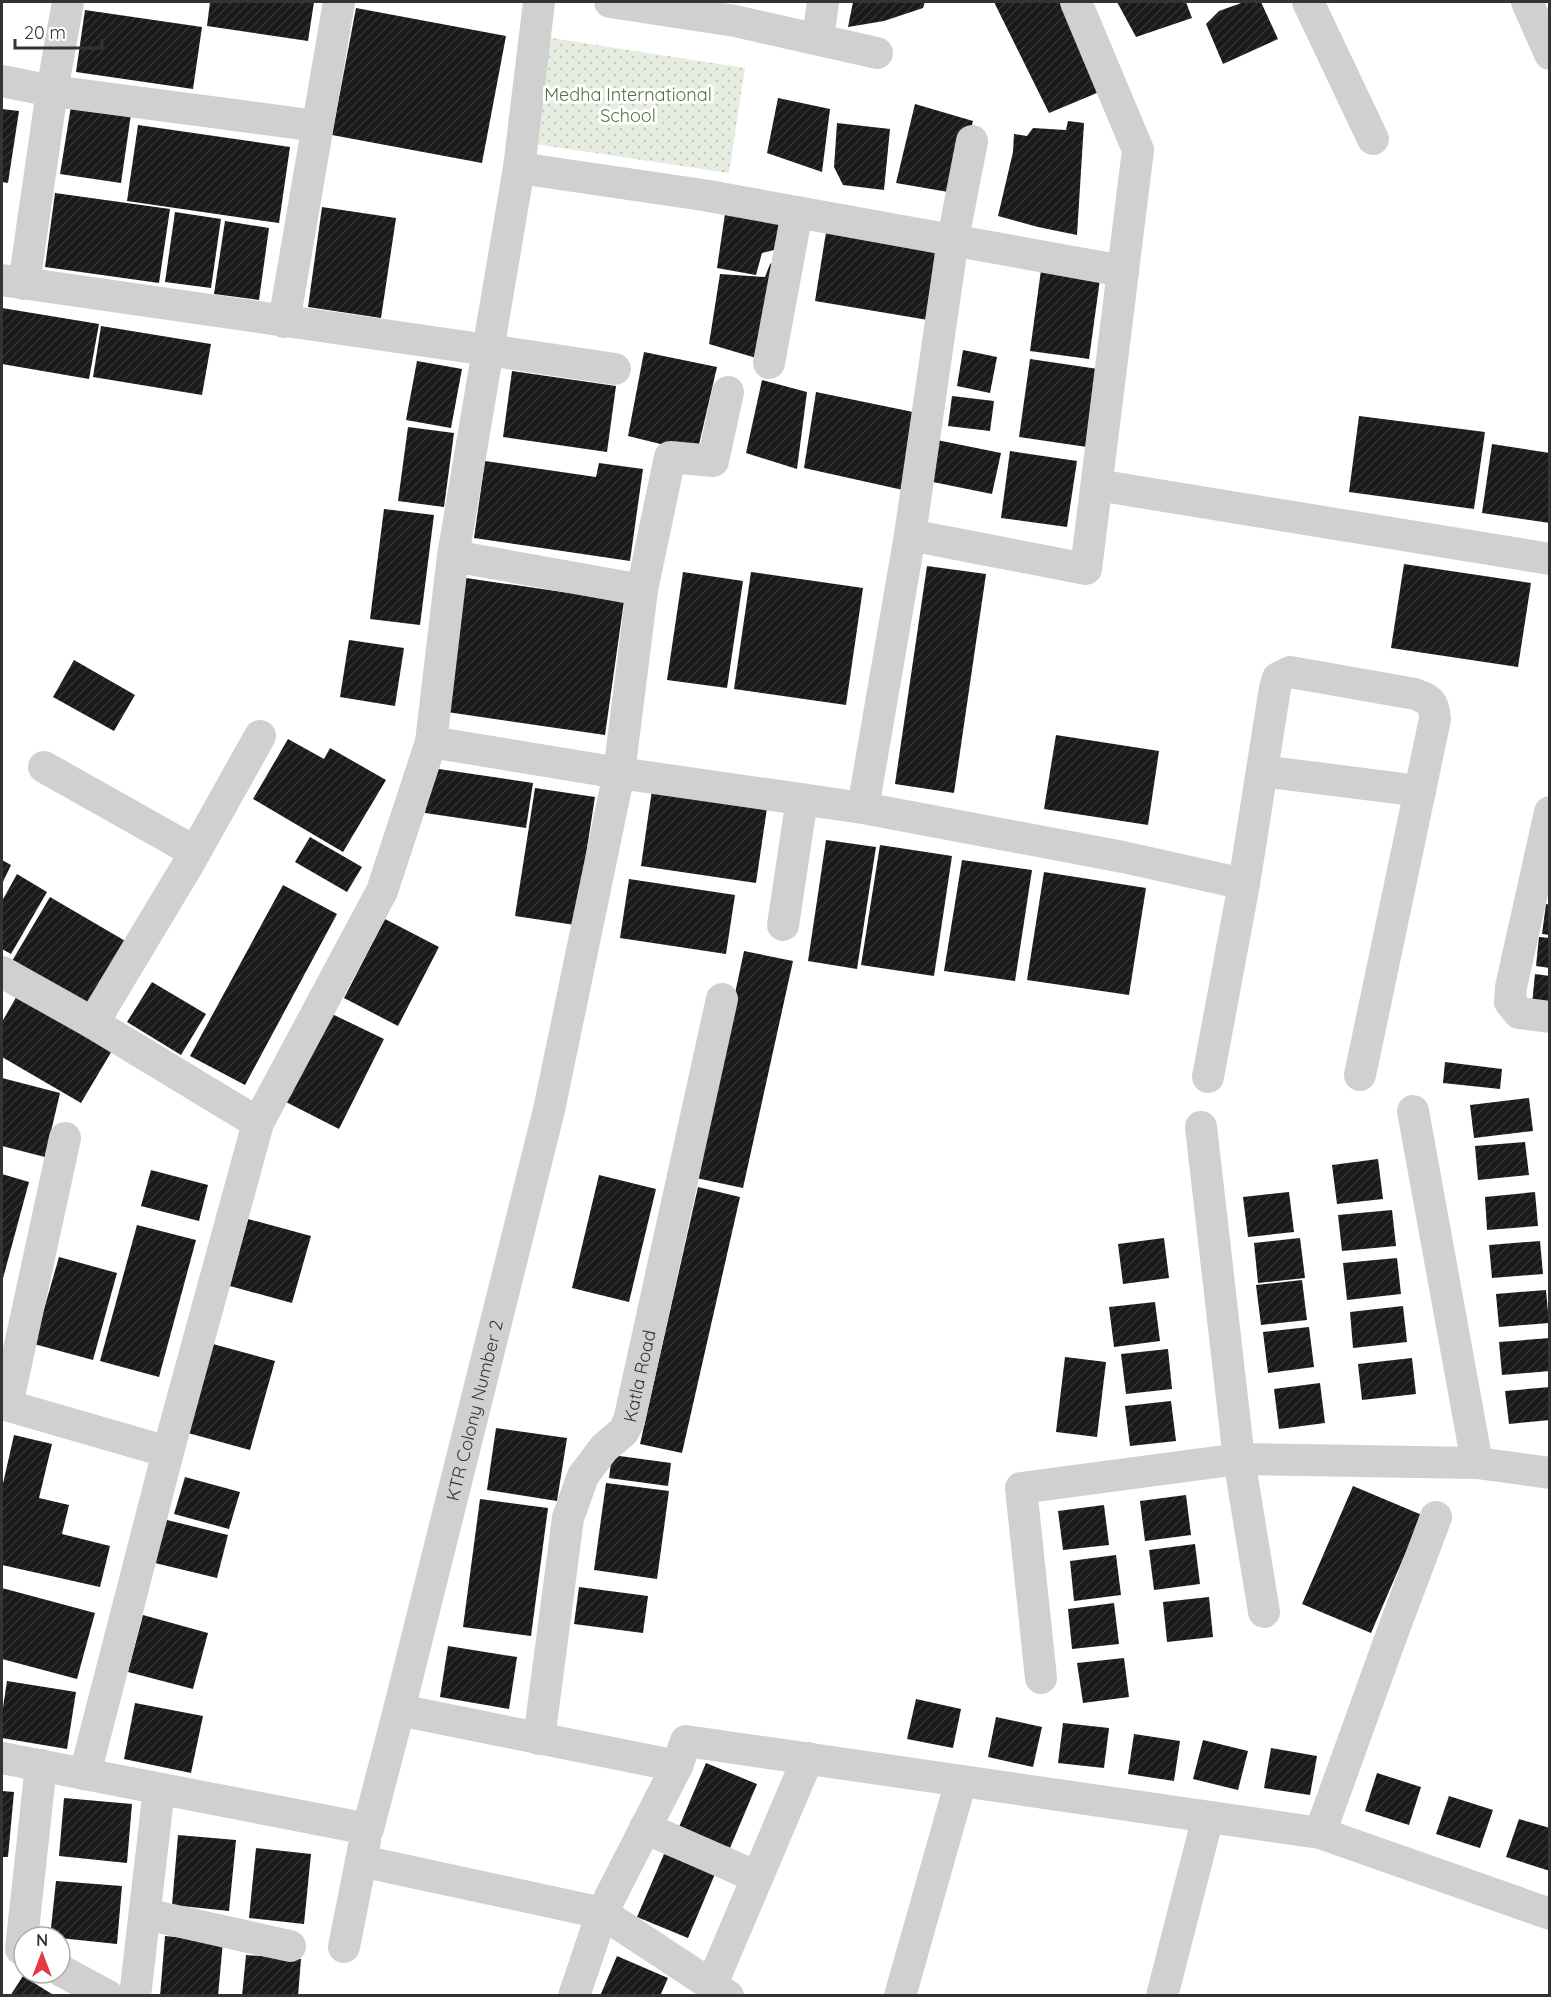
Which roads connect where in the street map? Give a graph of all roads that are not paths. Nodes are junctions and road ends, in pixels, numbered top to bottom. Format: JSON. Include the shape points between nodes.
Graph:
{"nodes":[{"id":1,"x":68,"y":2,"type":"edge"},
{"id":2,"x":339,"y":2,"type":"edge"},
{"id":3,"x":539,"y":2,"type":"edge"},
{"id":4,"x":610,"y":2,"type":"edge"},
{"id":5,"x":823,"y":2,"type":"edge"},
{"id":6,"x":1076,"y":2,"type":"edge"},
{"id":7,"x":1308,"y":2,"type":"edge"},
{"id":8,"x":1527,"y":2,"type":"edge"},
{"id":9,"x":818,"y":39,"type":"junction"},
{"id":10,"x":877,"y":53,"type":"dead end"},
{"id":11,"x":1550,"y":54,"type":"edge"},
{"id":12,"x":2,"y":81,"type":"edge"},
{"id":13,"x":52,"y":90,"type":"junction"},
{"id":14,"x":317,"y":126,"type":"junction"},
{"id":15,"x":1373,"y":140,"type":"dead end"},
{"id":16,"x":972,"y":141,"type":"dead end"},
{"id":17,"x":519,"y":168,"type":"junction"},
{"id":18,"x":797,"y":212,"type":"junction"},
{"id":19,"x":953,"y":239,"type":"junction"},
{"id":20,"x":1123,"y":271,"type":"junction"},
{"id":21,"x":13,"y":282,"type":"edge"},
{"id":22,"x":284,"y":322,"type":"junction"},
{"id":23,"x":488,"y":350,"type":"junction"},
{"id":24,"x":769,"y":363,"type":"dead end"},
{"id":25,"x":615,"y":369,"type":"dead end"},
{"id":26,"x":728,"y":392,"type":"dead end"},
{"id":27,"x":1097,"y":485,"type":"junction"},
{"id":28,"x":910,"y":535,"type":"junction"},
{"id":29,"x":453,"y":556,"type":"junction"},
{"id":30,"x":1550,"y":559,"type":"edge"},
{"id":31,"x":642,"y":590,"type":"junction"},
{"id":32,"x":260,"y":736,"type":"dead end"},
{"id":33,"x":431,"y":742,"type":"junction"},
{"id":34,"x":44,"y":767,"type":"dead end"},
{"id":35,"x":1262,"y":771,"type":"junction"},
{"id":36,"x":619,"y":773,"type":"junction"},
{"id":37,"x":1420,"y":791,"type":"junction"},
{"id":38,"x":802,"y":799,"type":"junction"},
{"id":39,"x":862,"y":808,"type":"junction"},
{"id":40,"x":1550,"y":812,"type":"edge"},
{"id":41,"x":195,"y":852,"type":"junction"},
{"id":42,"x":1244,"y":884,"type":"junction"},
{"id":43,"x":783,"y":925,"type":"dead end"},
{"id":44,"x":2,"y":972,"type":"edge"},
{"id":45,"x":722,"y":999,"type":"dead end"},
{"id":46,"x":1550,"y":1017,"type":"edge"},
{"id":47,"x":93,"y":1023,"type":"junction"},
{"id":48,"x":1360,"y":1075,"type":"dead end"},
{"id":49,"x":1208,"y":1077,"type":"dead end"},
{"id":50,"x":1413,"y":1111,"type":"dead end"},
{"id":51,"x":258,"y":1123,"type":"junction"},
{"id":52,"x":1201,"y":1127,"type":"dead end"},
{"id":53,"x":65,"y":1138,"type":"dead end"},
{"id":54,"x":4,"y":1405,"type":"edge"},
{"id":55,"x":168,"y":1452,"type":"junction"},
{"id":56,"x":1239,"y":1459,"type":"junction"},
{"id":57,"x":1477,"y":1463,"type":"junction"},
{"id":58,"x":1550,"y":1473,"type":"edge"},
{"id":59,"x":1436,"y":1516,"type":"dead end"},
{"id":60,"x":1264,"y":1612,"type":"dead end"},
{"id":61,"x":1041,"y":1677,"type":"dead end"},
{"id":62,"x":399,"y":1710,"type":"junction"},
{"id":63,"x":539,"y":1739,"type":"junction"},
{"id":64,"x":2,"y":1758,"type":"edge"},
{"id":65,"x":808,"y":1758,"type":"junction"},
{"id":66,"x":41,"y":1765,"type":"junction"},
{"id":67,"x":677,"y":1766,"type":"junction"},
{"id":68,"x":85,"y":1774,"type":"junction"},
{"id":69,"x":961,"y":1781,"type":"junction"},
{"id":70,"x":159,"y":1789,"type":"junction"},
{"id":71,"x":1208,"y":1817,"type":"junction"},
{"id":72,"x":645,"y":1828,"type":"junction"},
{"id":73,"x":368,"y":1829,"type":"junction"},
{"id":74,"x":1320,"y":1833,"type":"junction"},
{"id":75,"x":361,"y":1861,"type":"junction"},
{"id":76,"x":757,"y":1877,"type":"junction"},
{"id":77,"x":602,"y":1913,"type":"junction"},
{"id":78,"x":145,"y":1914,"type":"junction"},
{"id":79,"x":1550,"y":1914,"type":"edge"},
{"id":80,"x":19,"y":1925,"type":"edge"},
{"id":81,"x":290,"y":1946,"type":"dead end"},
{"id":82,"x":344,"y":1947,"type":"dead end"},
{"id":83,"x":72,"y":1976,"type":"edge"},
{"id":84,"x":720,"y":1990,"type":"edge"},
{"id":85,"x":108,"y":1995,"type":"edge"},
{"id":86,"x":135,"y":1995,"type":"edge"},
{"id":87,"x":574,"y":1995,"type":"edge"},
{"id":88,"x":900,"y":1995,"type":"edge"},
{"id":89,"x":1162,"y":1995,"type":"edge"}],
"edges":[{"from":1,"to":13,"type":"street"},
{"from":2,"to":14,"type":"street"},
{"from":3,"to":17,"type":"street"},
{"from":4,"to":9,"type":"street","via":[[735,21]]},
{"from":5,"to":9,"type":"street"},
{"from":6,"to":20,"type":"street","via":[[1138,150]]},
{"from":7,"to":15,"type":"street"},
{"from":8,"to":11,"type":"street"},
{"from":9,"to":10,"type":"street"},
{"from":12,"to":13,"type":"street"},
{"from":13,"to":14,"type":"street"},
{"from":13,"to":21,"type":"street"},
{"from":14,"to":22,"type":"street"},
{"from":16,"to":19,"type":"street"},
{"from":17,"to":18,"type":"street"},
{"from":17,"to":23,"type":"street"},
{"from":18,"to":19,"type":"street"},
{"from":18,"to":24,"type":"street"},
{"from":19,"to":20,"type":"street"},
{"from":19,"to":28,"type":"street"},
{"from":20,"to":27,"type":"street"},
{"from":21,"to":22,"type":"street"},
{"from":22,"to":23,"type":"street"},
{"from":23,"to":25,"type":"street"},
{"from":23,"to":29,"type":"street"},
{"from":26,"to":31,"type":"street","name":"KTR Colony Number 2","via":[[713,461],[670,457]]},
{"from":27,"to":28,"type":"street","via":[[1086,569]]},
{"from":27,"to":30,"type":"street"},
{"from":28,"to":39,"type":"street"},
{"from":29,"to":31,"type":"street"},
{"from":29,"to":33,"type":"street"},
{"from":31,"to":36,"type":"street","name":"KTR Colony Number 2"},
{"from":32,"to":41,"type":"street"},
{"from":33,"to":36,"type":"street"},
{"from":33,"to":51,"type":"street","via":[[382,891]]},
{"from":34,"to":41,"type":"street"},
{"from":35,"to":37,"type":"street"},
{"from":35,"to":37,"type":"street","via":[[1275,688],[1278,678],[1290,672],[1430,700],[1435,719]]},
{"from":35,"to":42,"type":"street"},
{"from":36,"to":38,"type":"street"},
{"from":36,"to":62,"type":"street","name":"KTR Colony Number 2","via":[[549,1110]]},
{"from":37,"to":48,"type":"street"},
{"from":38,"to":39,"type":"street"},
{"from":38,"to":43,"type":"street"},
{"from":39,"to":42,"type":"street"},
{"from":40,"to":46,"type":"street","via":[[1510,1002],[1519,1013]]},
{"from":41,"to":47,"type":"street"},
{"from":42,"to":49,"type":"street"},
{"from":44,"to":47,"type":"street"},
{"from":45,"to":63,"type":"street","name":"Katla Road","via":[[631,1414],[623,1432],[604,1448],[583,1476],[568,1518]]},
{"from":47,"to":51,"type":"street"},
{"from":50,"to":57,"type":"street"},
{"from":51,"to":55,"type":"street"},
{"from":52,"to":56,"type":"street"},
{"from":53,"to":54,"type":"street"},
{"from":54,"to":55,"type":"street"},
{"from":55,"to":68,"type":"street"},
{"from":56,"to":57,"type":"street"},
{"from":56,"to":60,"type":"street"},
{"from":56,"to":61,"type":"street","via":[[1021,1488]]},
{"from":57,"to":58,"type":"street"},
{"from":59,"to":74,"type":"street"},
{"from":62,"to":63,"type":"street"},
{"from":62,"to":73,"type":"street","name":"KTR Colony Number 2"},
{"from":63,"to":67,"type":"street"},
{"from":64,"to":66,"type":"street"},
{"from":65,"to":67,"type":"street","via":[[686,1741]]},
{"from":65,"to":69,"type":"street"},
{"from":65,"to":76,"type":"street"},
{"from":66,"to":68,"type":"street"},
{"from":66,"to":80,"type":"street"},
{"from":67,"to":72,"type":"street"},
{"from":68,"to":70,"type":"street"},
{"from":69,"to":71,"type":"street"},
{"from":69,"to":88,"type":"street"},
{"from":70,"to":73,"type":"street"},
{"from":70,"to":78,"type":"street"},
{"from":71,"to":74,"type":"street"},
{"from":71,"to":89,"type":"street"},
{"from":72,"to":76,"type":"street"},
{"from":72,"to":77,"type":"street"},
{"from":73,"to":75,"type":"street","name":"KTR Colony Number 2"},
{"from":74,"to":79,"type":"street"},
{"from":75,"to":77,"type":"street"},
{"from":75,"to":82,"type":"street","name":"KTR Colony Number 2"},
{"from":76,"to":84,"type":"street"},
{"from":77,"to":84,"type":"street"},
{"from":77,"to":87,"type":"street"},
{"from":78,"to":81,"type":"street"},
{"from":78,"to":86,"type":"street"},
{"from":83,"to":85,"type":"street"}]}
